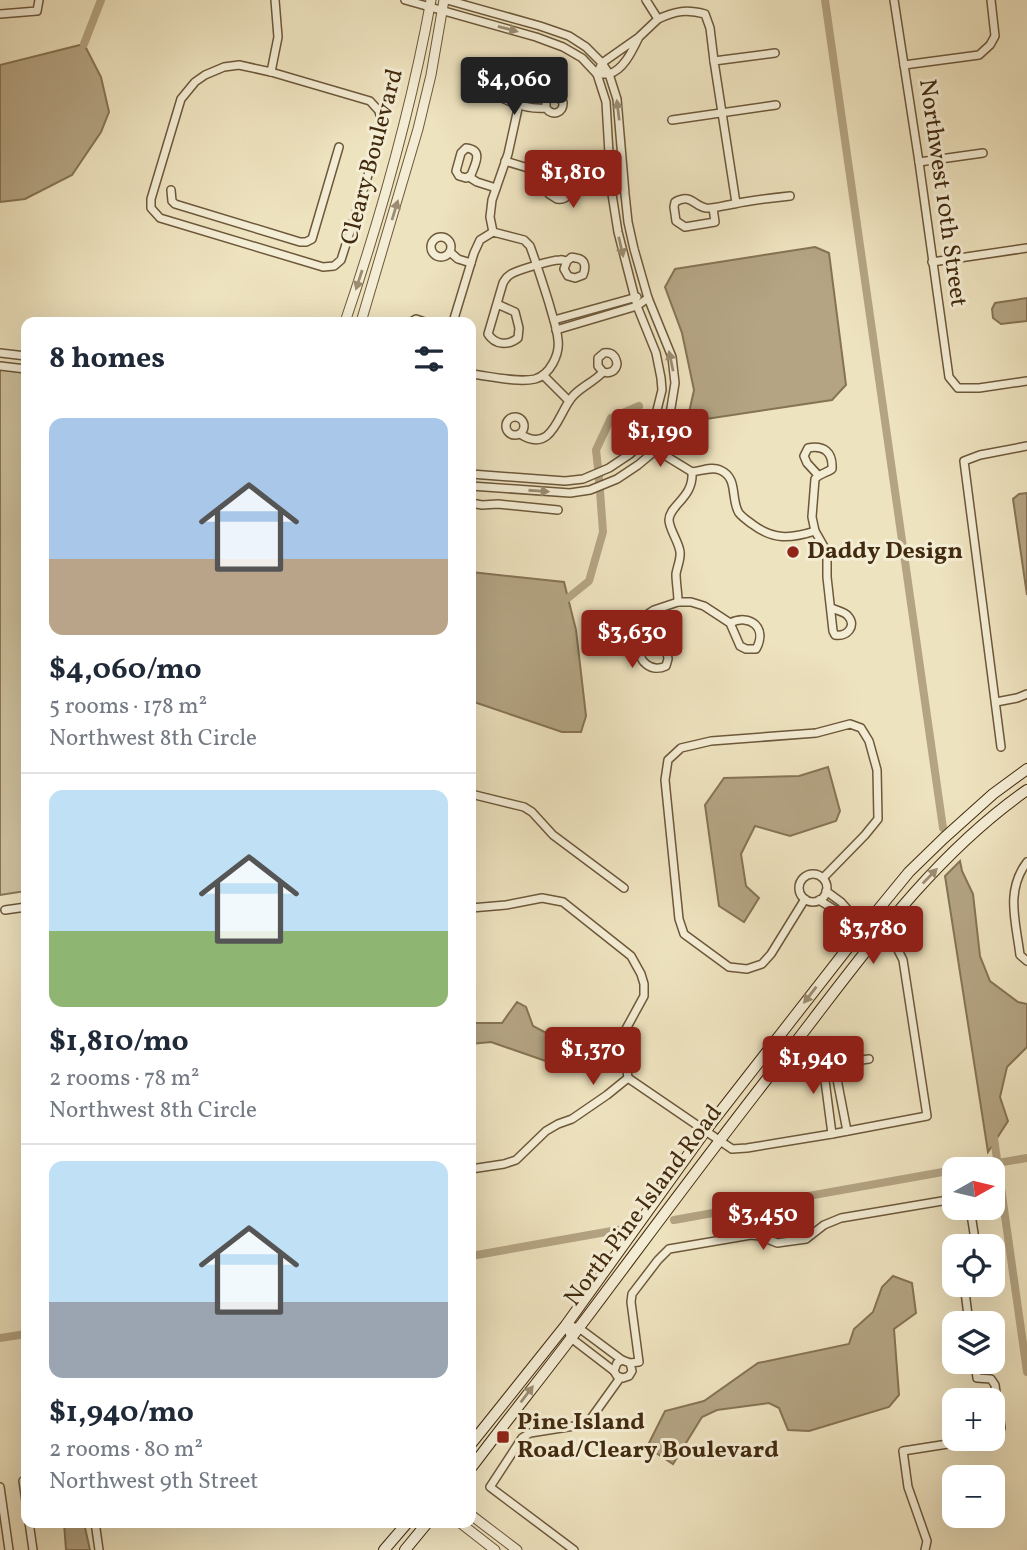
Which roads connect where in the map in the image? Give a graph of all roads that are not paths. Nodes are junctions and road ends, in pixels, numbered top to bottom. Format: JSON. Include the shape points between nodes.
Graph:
{"nodes":[{"id":1,"x":39,"y":0,"type":"edge"},
{"id":2,"x":275,"y":0,"type":"edge"},
{"id":3,"x":405,"y":0,"type":"edge"},
{"id":4,"x":446,"y":0,"type":"edge"},
{"id":5,"x":646,"y":0,"type":"edge"},
{"id":6,"x":894,"y":0,"type":"edge"},
{"id":7,"x":991,"y":0,"type":"edge"},
{"id":8,"x":430,"y":4,"type":"edge"},
{"id":9,"x":442,"y":11,"type":"junction"},
{"id":10,"x":0,"y":14,"type":"edge"},
{"id":11,"x":658,"y":19,"type":"junction"},
{"id":12,"x":639,"y":37,"type":"junction"},
{"id":13,"x":775,"y":53,"type":"dead end"},
{"id":14,"x":714,"y":61,"type":"junction"},
{"id":15,"x":602,"y":62,"type":"junction"},
{"id":16,"x":904,"y":65,"type":"junction"},
{"id":17,"x":271,"y":72,"type":"junction"},
{"id":18,"x":597,"y":74,"type":"junction"},
{"id":19,"x":609,"y":74,"type":"junction"},
{"id":20,"x":490,"y":92,"type":"dead end"},
{"id":21,"x":519,"y":104,"type":"junction"},
{"id":22,"x":776,"y":105,"type":"dead end"},
{"id":23,"x":546,"y":108,"type":"dead end"},
{"id":24,"x":722,"y":113,"type":"junction"},
{"id":25,"x":672,"y":120,"type":"dead end"},
{"id":26,"x":338,"y":146,"type":"dead end"},
{"id":27,"x":984,"y":153,"type":"dead end"},
{"id":28,"x":505,"y":161,"type":"junction"},
{"id":29,"x":919,"y":162,"type":"junction"},
{"id":30,"x":469,"y":177,"type":"dead end"},
{"id":31,"x":553,"y":178,"type":"dead end"},
{"id":32,"x":496,"y":188,"type":"junction"},
{"id":33,"x":171,"y":190,"type":"dead end"},
{"id":34,"x":790,"y":196,"type":"dead end"},
{"id":35,"x":737,"y":203,"type":"junction"},
{"id":36,"x":713,"y":208,"type":"junction"},
{"id":37,"x":248,"y":226,"type":"junction"},
{"id":38,"x":493,"y":232,"type":"junction"},
{"id":39,"x":243,"y":244,"type":"junction"},
{"id":40,"x":1027,"y":248,"type":"edge"},
{"id":41,"x":450,"y":251,"type":"dead end"},
{"id":42,"x":567,"y":261,"type":"dead end"},
{"id":43,"x":932,"y":262,"type":"junction"},
{"id":44,"x":471,"y":263,"type":"junction"},
{"id":45,"x":537,"y":266,"type":"junction"},
{"id":46,"x":634,"y":296,"type":"junction"},
{"id":47,"x":648,"y":298,"type":"junction"},
{"id":48,"x":497,"y":304,"type":"junction"},
{"id":49,"x":636,"y":306,"type":"junction"},
{"id":50,"x":347,"y":317,"type":"edge"},
{"id":51,"x":362,"y":317,"type":"edge"},
{"id":52,"x":455,"y":317,"type":"edge"},
{"id":53,"x":554,"y":320,"type":"junction"},
{"id":54,"x":556,"y":330,"type":"junction"},
{"id":55,"x":0,"y":353,"type":"edge"},
{"id":56,"x":21,"y":355,"type":"edge"},
{"id":57,"x":0,"y":366,"type":"edge"},
{"id":58,"x":21,"y":368,"type":"edge"},
{"id":59,"x":603,"y":372,"type":"dead end"},
{"id":60,"x":476,"y":375,"type":"edge"},
{"id":61,"x":543,"y":375,"type":"junction"},
{"id":62,"x":1027,"y":381,"type":"edge"},
{"id":63,"x":569,"y":401,"type":"junction"},
{"id":64,"x":520,"y":434,"type":"dead end"},
{"id":65,"x":643,"y":442,"type":"junction"},
{"id":66,"x":1027,"y":446,"type":"edge"},
{"id":67,"x":656,"y":450,"type":"junction"},
{"id":68,"x":692,"y":472,"type":"junction"},
{"id":69,"x":476,"y":474,"type":"edge"},
{"id":70,"x":818,"y":475,"type":"junction"},
{"id":71,"x":476,"y":486,"type":"edge"},
{"id":72,"x":476,"y":504,"type":"edge"},
{"id":73,"x":558,"y":510,"type":"dead end"},
{"id":74,"x":815,"y":531,"type":"junction"},
{"id":75,"x":678,"y":601,"type":"junction"},
{"id":76,"x":831,"y":608,"type":"dead end"},
{"id":77,"x":730,"y":623,"type":"junction"},
{"id":78,"x":646,"y":640,"type":"junction"},
{"id":79,"x":1027,"y":694,"type":"edge"},
{"id":80,"x":996,"y":702,"type":"junction"},
{"id":81,"x":1001,"y":747,"type":"dead end"},
{"id":82,"x":1027,"y":769,"type":"edge"},
{"id":83,"x":1027,"y":790,"type":"edge"},
{"id":84,"x":476,"y":795,"type":"edge"},
{"id":85,"x":1026,"y":863,"type":"edge"},
{"id":86,"x":822,"y":878,"type":"junction"},
{"id":87,"x":624,"y":888,"type":"dead end"},
{"id":88,"x":826,"y":891,"type":"junction"},
{"id":89,"x":804,"y":899,"type":"junction"},
{"id":90,"x":819,"y":900,"type":"junction"},
{"id":91,"x":21,"y":908,"type":"edge"},
{"id":92,"x":476,"y":908,"type":"edge"},
{"id":93,"x":5,"y":910,"type":"dead end"},
{"id":94,"x":849,"y":911,"type":"junction"},
{"id":95,"x":868,"y":922,"type":"junction"},
{"id":96,"x":880,"y":932,"type":"junction"},
{"id":97,"x":1026,"y":961,"type":"edge"},
{"id":98,"x":869,"y":1059,"type":"dead end"},
{"id":99,"x":829,"y":1068,"type":"junction"},
{"id":100,"x":628,"y":1078,"type":"junction"},
{"id":101,"x":706,"y":1130,"type":"junction"},
{"id":102,"x":846,"y":1131,"type":"junction"},
{"id":103,"x":832,"y":1134,"type":"junction"},
{"id":104,"x":719,"y":1140,"type":"junction"},
{"id":105,"x":476,"y":1168,"type":"edge"},
{"id":106,"x":942,"y":1201,"type":"edge"},
{"id":107,"x":566,"y":1325,"type":"junction"},
{"id":108,"x":579,"y":1328,"type":"junction"},
{"id":109,"x":571,"y":1338,"type":"junction"},
{"id":110,"x":626,"y":1362,"type":"junction"},
{"id":111,"x":614,"y":1371,"type":"junction"},
{"id":112,"x":976,"y":1374,"type":"edge"},
{"id":113,"x":620,"y":1378,"type":"junction"},
{"id":114,"x":995,"y":1388,"type":"edge"},
{"id":115,"x":476,"y":1438,"type":"edge"},
{"id":116,"x":942,"y":1445,"type":"edge"},
{"id":117,"x":476,"y":1462,"type":"edge"},
{"id":118,"x":0,"y":1487,"type":"edge"},
{"id":119,"x":1,"y":1502,"type":"edge"},
{"id":120,"x":476,"y":1519,"type":"edge"},
{"id":121,"x":30,"y":1528,"type":"edge"},
{"id":122,"x":96,"y":1528,"type":"edge"},
{"id":123,"x":403,"y":1528,"type":"edge"},
{"id":124,"x":423,"y":1528,"type":"edge"},
{"id":125,"x":467,"y":1528,"type":"edge"},
{"id":126,"x":9,"y":1550,"type":"edge"},
{"id":127,"x":33,"y":1550,"type":"edge"},
{"id":128,"x":99,"y":1550,"type":"edge"},
{"id":129,"x":384,"y":1550,"type":"edge"},
{"id":130,"x":405,"y":1550,"type":"edge"},
{"id":131,"x":495,"y":1550,"type":"edge"},
{"id":132,"x":517,"y":1550,"type":"edge"},
{"id":133,"x":574,"y":1550,"type":"edge"},
{"id":134,"x":925,"y":1550,"type":"edge"}],
"edges":[{"from":1,"to":10,"type":"street","via":[[37,11]]},
{"from":2,"to":17,"type":"street","via":[[278,37]]},
{"from":3,"to":8,"type":"street"},
{"from":4,"to":9,"type":"street","name":"Cleary Boulevard"},
{"from":4,"to":15,"type":"street","via":[[569,36]]},
{"from":5,"to":11,"type":"street"},
{"from":6,"to":16,"type":"street","name":"Northwest 10th Street"},
{"from":7,"to":16,"type":"street","via":[[996,36],[979,55]]},
{"from":8,"to":9,"type":"street"},
{"from":8,"to":50,"type":"street","name":"Cleary Boulevard","one_way":true,"via":[[397,152]]},
{"from":9,"to":18,"type":"street","one_way":true,"via":[[554,44],[582,58]]},
{"from":51,"to":9,"type":"street","name":"Cleary Boulevard","one_way":true,"via":[[418,129]]},
{"from":11,"to":12,"type":"street"},
{"from":11,"to":14,"type":"street","via":[[689,10],[705,14]]},
{"from":12,"to":15,"type":"street"},
{"from":12,"to":19,"type":"street","via":[[630,55]]},
{"from":13,"to":14,"type":"street"},
{"from":14,"to":24,"type":"street"},
{"from":15,"to":18,"type":"street"},
{"from":15,"to":19,"type":"street"},
{"from":16,"to":29,"type":"street","name":"Northwest 10th Street"},
{"from":17,"to":39,"type":"street","via":[[239,65],[216,70],[195,82],[181,99],[151,199],[151,208],[160,218]]},
{"from":17,"to":39,"type":"street","via":[[370,101],[379,111],[383,128],[338,263],[323,267]]},
{"from":18,"to":19,"type":"street"},
{"from":18,"to":46,"type":"street","one_way":true,"via":[[606,102],[618,232]]},
{"from":47,"to":19,"type":"street","one_way":true,"via":[[628,222],[619,112]]},
{"from":20,"to":21,"type":"street"},
{"from":21,"to":23,"type":"street"},
{"from":21,"to":28,"type":"street"},
{"from":22,"to":24,"type":"street"},
{"from":24,"to":25,"type":"street"},
{"from":24,"to":35,"type":"street"},
{"from":26,"to":37,"type":"street","via":[[312,239],[300,242]]},
{"from":27,"to":29,"type":"street"},
{"from":28,"to":31,"type":"street"},
{"from":28,"to":32,"type":"street"},
{"from":29,"to":43,"type":"street","name":"Northwest 10th Street"},
{"from":30,"to":32,"type":"street"},
{"from":32,"to":38,"type":"street"},
{"from":33,"to":37,"type":"street","via":[[175,204]]},
{"from":34,"to":35,"type":"street"},
{"from":35,"to":36,"type":"street"},
{"from":36,"to":36,"type":"street","via":[[680,199],[674,207],[676,221],[685,227],[715,222]]},
{"from":37,"to":39,"type":"street"},
{"from":38,"to":44,"type":"street","via":[[480,240]]},
{"from":38,"to":45,"type":"street","via":[[524,240]]},
{"from":40,"to":43,"type":"street"},
{"from":41,"to":44,"type":"street"},
{"from":42,"to":45,"type":"street"},
{"from":43,"to":62,"type":"street","name":"Northwest 10th Street","via":[[948,377],[958,388]]},
{"from":44,"to":52,"type":"street"},
{"from":45,"to":48,"type":"street","via":[[510,274]]},
{"from":45,"to":53,"type":"street"},
{"from":46,"to":47,"type":"street"},
{"from":46,"to":49,"type":"street"},
{"from":46,"to":53,"type":"street"},
{"from":47,"to":49,"type":"street"},
{"from":67,"to":47,"type":"street","one_way":true,"via":[[670,414],[675,383],[672,357]]},
{"from":48,"to":48,"type":"street","via":[[515,312],[519,328],[513,342],[499,344],[488,334]]},
{"from":49,"to":54,"type":"street"},
{"from":49,"to":65,"type":"street","via":[[656,353],[662,390]]},
{"from":53,"to":54,"type":"street"},
{"from":54,"to":61,"type":"street","via":[[557,355]]},
{"from":55,"to":56,"type":"street"},
{"from":57,"to":58,"type":"street"},
{"from":59,"to":63,"type":"street"},
{"from":60,"to":61,"type":"street","via":[[521,380]]},
{"from":61,"to":63,"type":"street"},
{"from":63,"to":64,"type":"street","via":[[547,435],[532,439]]},
{"from":65,"to":67,"type":"street"},
{"from":65,"to":69,"type":"street","via":[[609,468],[583,479]]},
{"from":66,"to":80,"type":"street","via":[[964,461]]},
{"from":67,"to":68,"type":"street"},
{"from":71,"to":67,"type":"street","one_way":true,"via":[[590,491],[617,479]]},
{"from":68,"to":74,"type":"street","via":[[712,468],[726,475],[740,513],[762,531],[787,537]]},
{"from":68,"to":75,"type":"street","via":[[691,486],[668,521],[680,552]]},
{"from":70,"to":70,"type":"street","via":[[804,456],[816,447],[833,460],[832,468]]},
{"from":70,"to":74,"type":"street","via":[[812,517]]},
{"from":72,"to":73,"type":"street"},
{"from":74,"to":76,"type":"street","via":[[827,552]]},
{"from":75,"to":77,"type":"street","via":[[704,606]]},
{"from":75,"to":78,"type":"street","via":[[645,616],[641,624]]},
{"from":77,"to":77,"type":"street","via":[[740,646],[756,649],[760,638],[756,625],[741,619]]},
{"from":78,"to":78,"type":"street","via":[[638,654],[642,661],[659,669],[666,666],[667,652]]},
{"from":79,"to":80,"type":"street"},
{"from":80,"to":81,"type":"street"},
{"from":82,"to":95,"type":"main road","name":"North Pine Island Road","via":[[944,838]]},
{"from":96,"to":83,"type":"main road","name":"North Pine Island Road","one_way":true,"via":[[956,849]]},
{"from":84,"to":87,"type":"street","via":[[532,811],[553,835]]},
{"from":85,"to":97,"type":"street","via":[[1012,896],[1020,955]]},
{"from":86,"to":88,"type":"street"},
{"from":86,"to":89,"type":"street","via":[[810,874],[803,879],[800,891]]},
{"from":86,"to":89,"type":"street","via":[[878,819],[877,770],[861,728],[850,724],[816,733],[711,741],[681,748],[668,760],[665,780],[684,934],[729,967],[747,969],[762,964],[771,954]]},
{"from":88,"to":90,"type":"street"},
{"from":88,"to":94,"type":"street"},
{"from":89,"to":90,"type":"street"},
{"from":90,"to":94,"type":"street","via":[[835,910]]},
{"from":91,"to":93,"type":"street"},
{"from":92,"to":100,"type":"street","via":[[542,898],[563,902],[631,956],[641,974],[644,996],[623,1038]]},
{"from":94,"to":95,"type":"street"},
{"from":95,"to":96,"type":"street"},
{"from":95,"to":101,"type":"main road","name":"North Pine Island Road","one_way":true},
{"from":96,"to":102,"type":"street","via":[[902,960],[926,1116]]},
{"from":96,"to":104,"type":"main road","name":"North Pine Island Road"},
{"from":98,"to":99,"type":"street"},
{"from":99,"to":102,"type":"street","via":[[836,1074]]},
{"from":99,"to":103,"type":"street","via":[[824,1073]]},
{"from":100,"to":101,"type":"street"},
{"from":100,"to":105,"type":"street","via":[[572,1119],[546,1131],[516,1160]]},
{"from":101,"to":104,"type":"street"},
{"from":101,"to":107,"type":"main road","name":"North Pine Island Road"},
{"from":102,"to":103,"type":"street"},
{"from":103,"to":104,"type":"street","via":[[732,1149]]},
{"from":104,"to":108,"type":"main road","name":"North Pine Island Road"},
{"from":106,"to":110,"type":"street","via":[[841,1218],[806,1239],[777,1243],[751,1235],[669,1249],[632,1294],[639,1362]]},
{"from":107,"to":108,"type":"street"},
{"from":107,"to":109,"type":"street"},
{"from":107,"to":115,"type":"main road","name":"North Pine Island Road"},
{"from":108,"to":109,"type":"main road","name":"North Pine Island Road"},
{"from":108,"to":110,"type":"street"},
{"from":109,"to":111,"type":"street"},
{"from":117,"to":109,"type":"main road","name":"North Pine Island Road","one_way":true},
{"from":110,"to":111,"type":"street","via":[[615,1365]]},
{"from":110,"to":113,"type":"street","via":[[631,1374]]},
{"from":111,"to":113,"type":"street"},
{"from":112,"to":114,"type":"street","via":[[977,1378],[991,1379]]},
{"from":113,"to":133,"type":"street","via":[[587,1423],[522,1438],[490,1487]]},
{"from":116,"to":134,"type":"street","via":[[903,1451],[908,1487],[927,1541]]},
{"from":118,"to":119,"type":"street"},
{"from":119,"to":126,"type":"street"},
{"from":120,"to":132,"type":"street"},
{"from":121,"to":127,"type":"street"},
{"from":122,"to":128,"type":"street"},
{"from":123,"to":129,"type":"main road"},
{"from":124,"to":130,"type":"main road"},
{"from":125,"to":131,"type":"street"}]}
